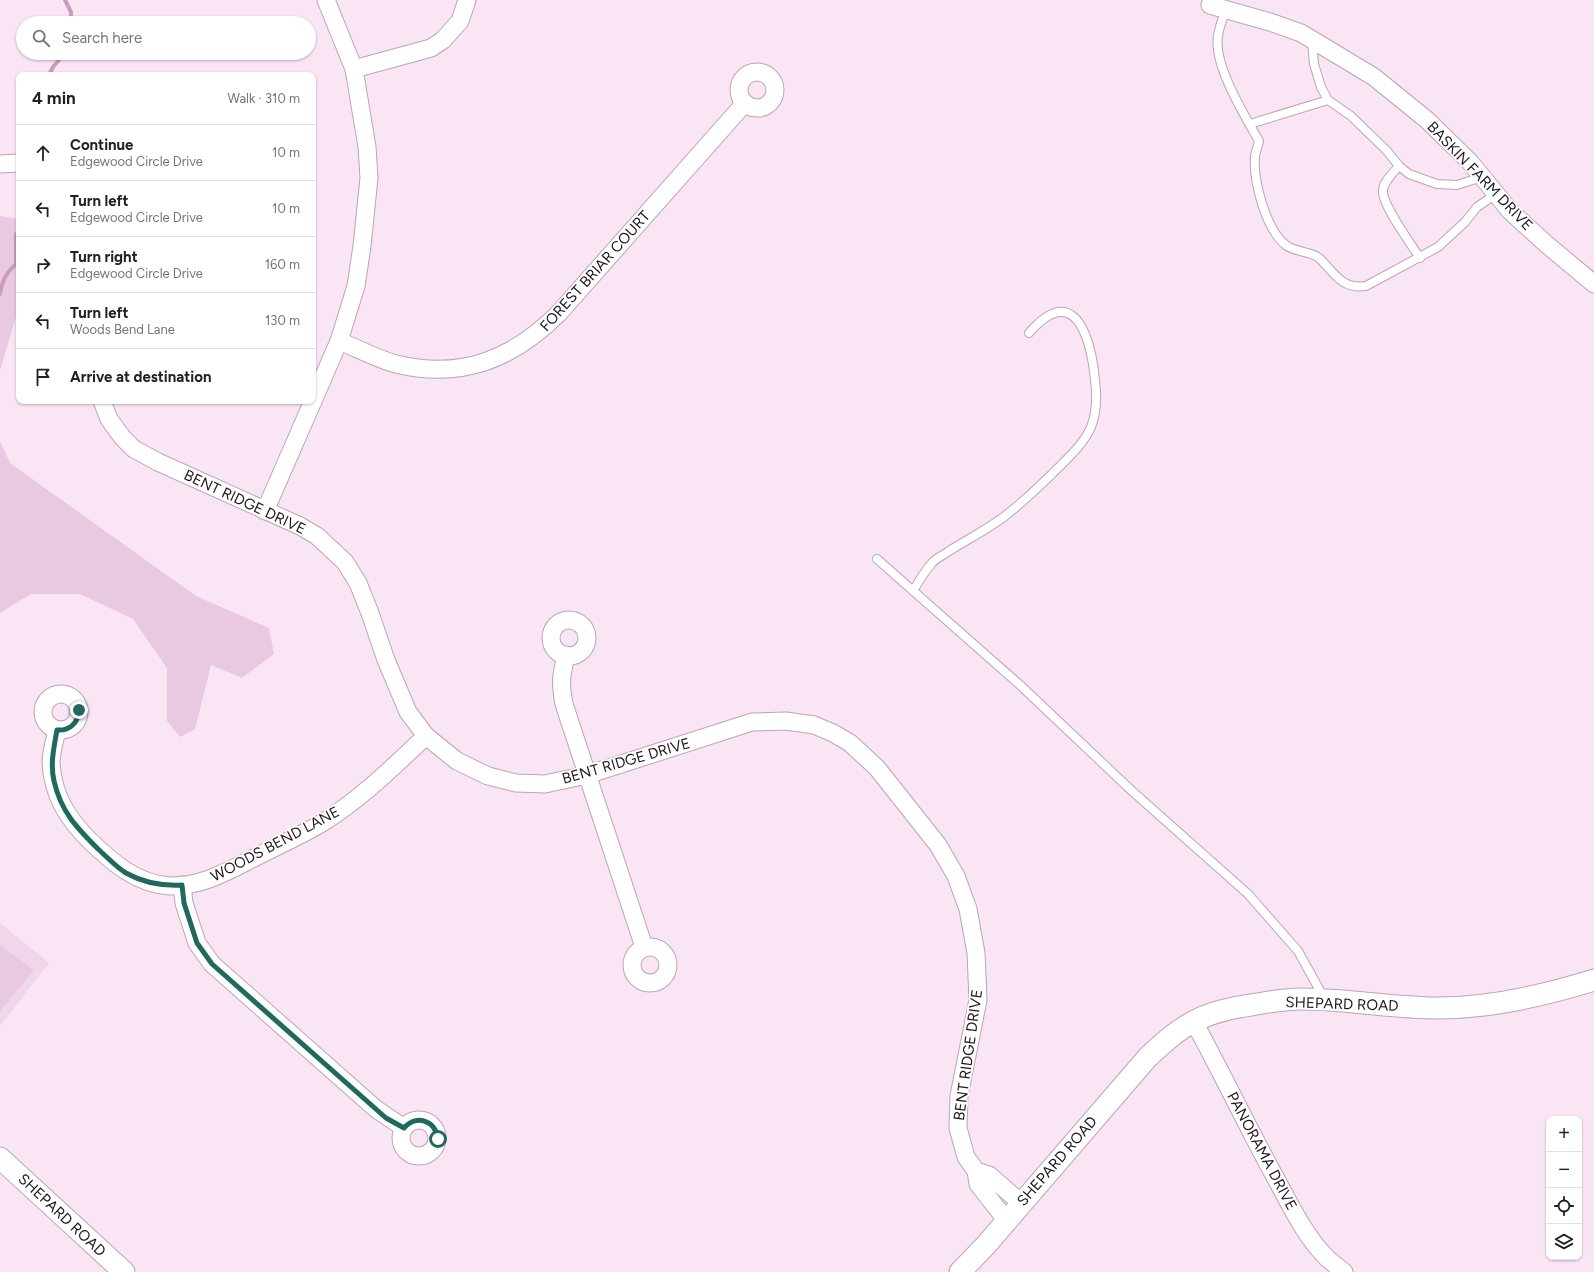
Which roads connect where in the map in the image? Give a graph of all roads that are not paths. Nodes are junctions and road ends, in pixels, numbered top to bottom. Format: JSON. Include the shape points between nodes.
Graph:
{"nodes":[{"id":1,"x":326,"y":0,"type":"edge"},
{"id":2,"x":467,"y":0,"type":"edge"},
{"id":3,"x":1218,"y":7,"type":"joint"},
{"id":4,"x":1312,"y":40,"type":"junction"},
{"id":5,"x":354,"y":69,"type":"junction"},
{"id":6,"x":1328,"y":100,"type":"junction"},
{"id":7,"x":744,"y":104,"type":"dead end"},
{"id":8,"x":1250,"y":124,"type":"junction"},
{"id":9,"x":16,"y":163,"type":"edge"},
{"id":10,"x":0,"y":164,"type":"edge"},
{"id":11,"x":1399,"y":166,"type":"junction"},
{"id":12,"x":1482,"y":177,"type":"junction"},
{"id":13,"x":1496,"y":194,"type":"junction"},
{"id":14,"x":1420,"y":258,"type":"junction"},
{"id":15,"x":1594,"y":284,"type":"edge"},
{"id":16,"x":1029,"y":333,"type":"dead end"},
{"id":17,"x":339,"y":341,"type":"junction"},
{"id":18,"x":316,"y":394,"type":"edge"},
{"id":19,"x":103,"y":404,"type":"edge"},
{"id":20,"x":312,"y":404,"type":"edge"},
{"id":21,"x":265,"y":511,"type":"junction"},
{"id":22,"x":877,"y":559,"type":"dead end"},
{"id":23,"x":913,"y":591,"type":"junction"},
{"id":24,"x":566,"y":655,"type":"dead end"},
{"id":25,"x":57,"y":730,"type":"dead end"},
{"id":26,"x":426,"y":736,"type":"junction"},
{"id":27,"x":587,"y":776,"type":"junction"},
{"id":28,"x":182,"y":885,"type":"junction"},
{"id":29,"x":644,"y":947,"type":"dead end"},
{"id":30,"x":1594,"y":980,"type":"edge"},
{"id":31,"x":1325,"y":1000,"type":"junction"},
{"id":32,"x":1194,"y":1022,"type":"junction"},
{"id":33,"x":404,"y":1128,"type":"dead end"},
{"id":34,"x":0,"y":1158,"type":"edge"},
{"id":35,"x":976,"y":1171,"type":"junction"},
{"id":36,"x":1021,"y":1203,"type":"junction"},
{"id":37,"x":1006,"y":1220,"type":"junction"},
{"id":38,"x":124,"y":1272,"type":"edge"},
{"id":39,"x":960,"y":1272,"type":"edge"},
{"id":40,"x":1344,"y":1272,"type":"edge"}],
"edges":[{"from":1,"to":5,"type":"street"},
{"from":2,"to":5,"type":"street","via":[[460,21],[432,48]]},
{"from":3,"to":4,"type":"street","name":"BASKIN FARM DRIVE","via":[[1270,22]]},
{"from":3,"to":8,"type":"lane","via":[[1219,57],[1231,90]]},
{"from":4,"to":6,"type":"lane","via":[[1314,64]]},
{"from":4,"to":12,"type":"street","name":"BASKIN FARM DRIVE","via":[[1374,76],[1427,120]]},
{"from":5,"to":17,"type":"street","via":[[368,178],[356,286]]},
{"from":6,"to":8,"type":"lane"},
{"from":6,"to":11,"type":"lane","via":[[1351,116]]},
{"from":7,"to":17,"type":"street","name":"FOREST BRIAR COURT","via":[[560,313],[521,346],[475,365],[452,369],[395,363]]},
{"from":8,"to":14,"type":"lane","via":[[1259,141],[1255,156],[1263,210],[1288,247],[1317,256],[1343,281],[1354,286],[1366,286]]},
{"from":9,"to":10,"type":"street"},
{"from":11,"to":12,"type":"lane","via":[[1409,174],[1437,184],[1457,186]]},
{"from":11,"to":14,"type":"lane","via":[[1387,180],[1382,191],[1386,203]]},
{"from":12,"to":13,"type":"street","name":"BASKIN FARM DRIVE"},
{"from":13,"to":14,"type":"lane","via":[[1478,207],[1438,247]]},
{"from":13,"to":15,"type":"street","name":"BASKIN FARM DRIVE","via":[[1510,211]]},
{"from":16,"to":23,"type":"lane","via":[[1048,316],[1060,312],[1075,317],[1082,325],[1091,353],[1096,386],[1095,413],[1091,427],[1074,452],[1037,488],[1006,515],[933,562]]},
{"from":17,"to":18,"type":"street"},
{"from":19,"to":21,"type":"street","name":"BENT RIDGE DRIVE","via":[[109,419],[134,449]]},
{"from":20,"to":21,"type":"street"},
{"from":21,"to":26,"type":"street","name":"BENT RIDGE DRIVE","via":[[317,536],[344,562],[360,589],[408,712]]},
{"from":22,"to":23,"type":"lane"},
{"from":23,"to":31,"type":"lane","via":[[1248,894],[1298,951]]},
{"from":24,"to":27,"type":"street","via":[[561,675],[564,704]]},
{"from":25,"to":28,"type":"street","name":"WOODS BEND LANE","via":[[51,761],[54,781],[61,803],[75,826],[126,873],[169,886]]},
{"from":26,"to":27,"type":"street","name":"BENT RIDGE DRIVE","via":[[457,762],[488,776],[516,783],[545,784]]},
{"from":26,"to":28,"type":"street","name":"WOODS BEND LANE","via":[[374,785],[321,823],[210,880]]},
{"from":27,"to":29,"type":"street"},
{"from":27,"to":35,"type":"street","name":"BENT RIDGE DRIVE","via":[[752,722],[786,721],[814,725],[833,733],[877,768],[938,844],[956,876],[968,909],[976,953],[978,1000],[960,1096],[958,1128],[966,1157]]},
{"from":28,"to":33,"type":"street","via":[[184,903],[197,943],[212,964],[376,1109]]},
{"from":30,"to":31,"type":"street","name":"SHEPARD ROAD","via":[[1562,990],[1493,1004],[1438,1008]]},
{"from":31,"to":32,"type":"street","name":"SHEPARD ROAD","via":[[1300,999],[1223,1009]]},
{"from":32,"to":36,"type":"street","name":"SHEPARD ROAD","via":[[1169,1038],[1148,1057]]},
{"from":32,"to":40,"type":"street","name":"PANORAMA DRIVE","via":[[1294,1212],[1327,1258]]},
{"from":34,"to":38,"type":"street","name":"SHEPARD ROAD"},
{"from":35,"to":36,"type":"street","via":[[989,1175]]},
{"from":35,"to":37,"type":"street","name":"BENT RIDGE DRIVE","via":[[978,1184]]},
{"from":36,"to":37,"type":"street","name":"SHEPARD ROAD"},
{"from":37,"to":39,"type":"street","name":"SHEPARD ROAD"}]}
